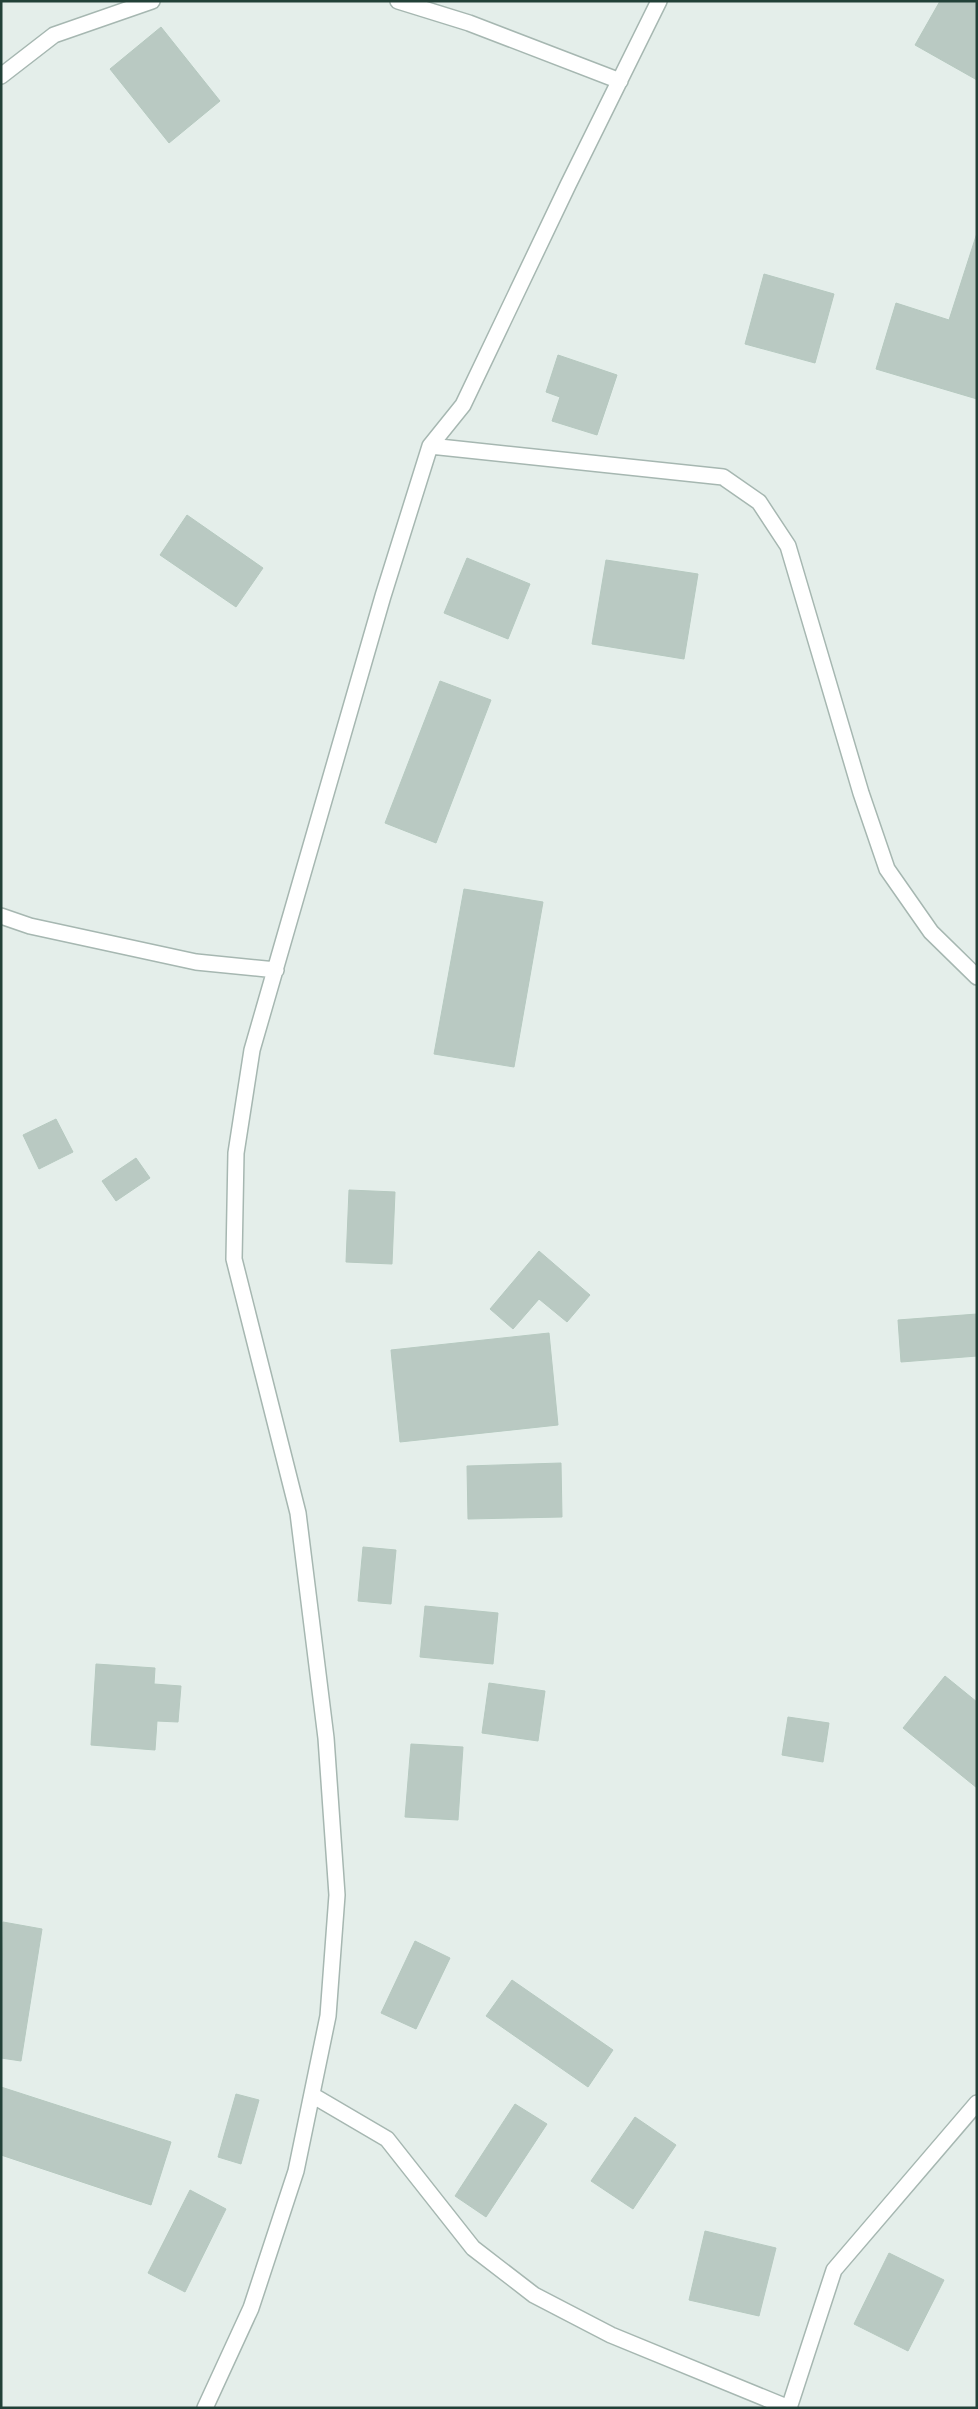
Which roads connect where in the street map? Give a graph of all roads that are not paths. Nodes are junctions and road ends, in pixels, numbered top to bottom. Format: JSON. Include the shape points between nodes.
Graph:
{"nodes":[{"id":1,"x":152,"y":1,"type":"edge"},
{"id":2,"x":398,"y":1,"type":"edge"},
{"id":3,"x":659,"y":1,"type":"edge"},
{"id":4,"x":1,"y":76,"type":"edge"},
{"id":5,"x":620,"y":81,"type":"junction"},
{"id":6,"x":430,"y":446,"type":"junction"},
{"id":7,"x":1,"y":916,"type":"edge"},
{"id":8,"x":276,"y":970,"type":"junction"},
{"id":9,"x":977,"y":977,"type":"edge"},
{"id":10,"x":312,"y":2095,"type":"junction"},
{"id":11,"x":977,"y":2104,"type":"edge"},
{"id":12,"x":205,"y":2408,"type":"edge"},
{"id":13,"x":789,"y":2408,"type":"edge"}],
"edges":[{"from":1,"to":4,"type":"street","via":[[54,35]]},
{"from":2,"to":5,"type":"street","via":[[470,23]]},
{"from":3,"to":5,"type":"street"},
{"from":5,"to":6,"type":"street","via":[[463,405]]},
{"from":6,"to":8,"type":"street","via":[[383,596]]},
{"from":6,"to":9,"type":"street","via":[[723,477],[759,502],[788,546],[861,793],[887,869],[931,932]]},
{"from":7,"to":8,"type":"street","via":[[30,926],[196,962]]},
{"from":8,"to":10,"type":"street","via":[[252,1050],[236,1153],[234,1259],[298,1513],[326,1738],[338,1895],[328,2016]]},
{"from":10,"to":12,"type":"street","via":[[296,2171],[251,2308]]},
{"from":10,"to":13,"type":"street","via":[[386,2139],[473,2248],[534,2295],[612,2335]]},
{"from":11,"to":13,"type":"street","via":[[834,2270]]}]}
